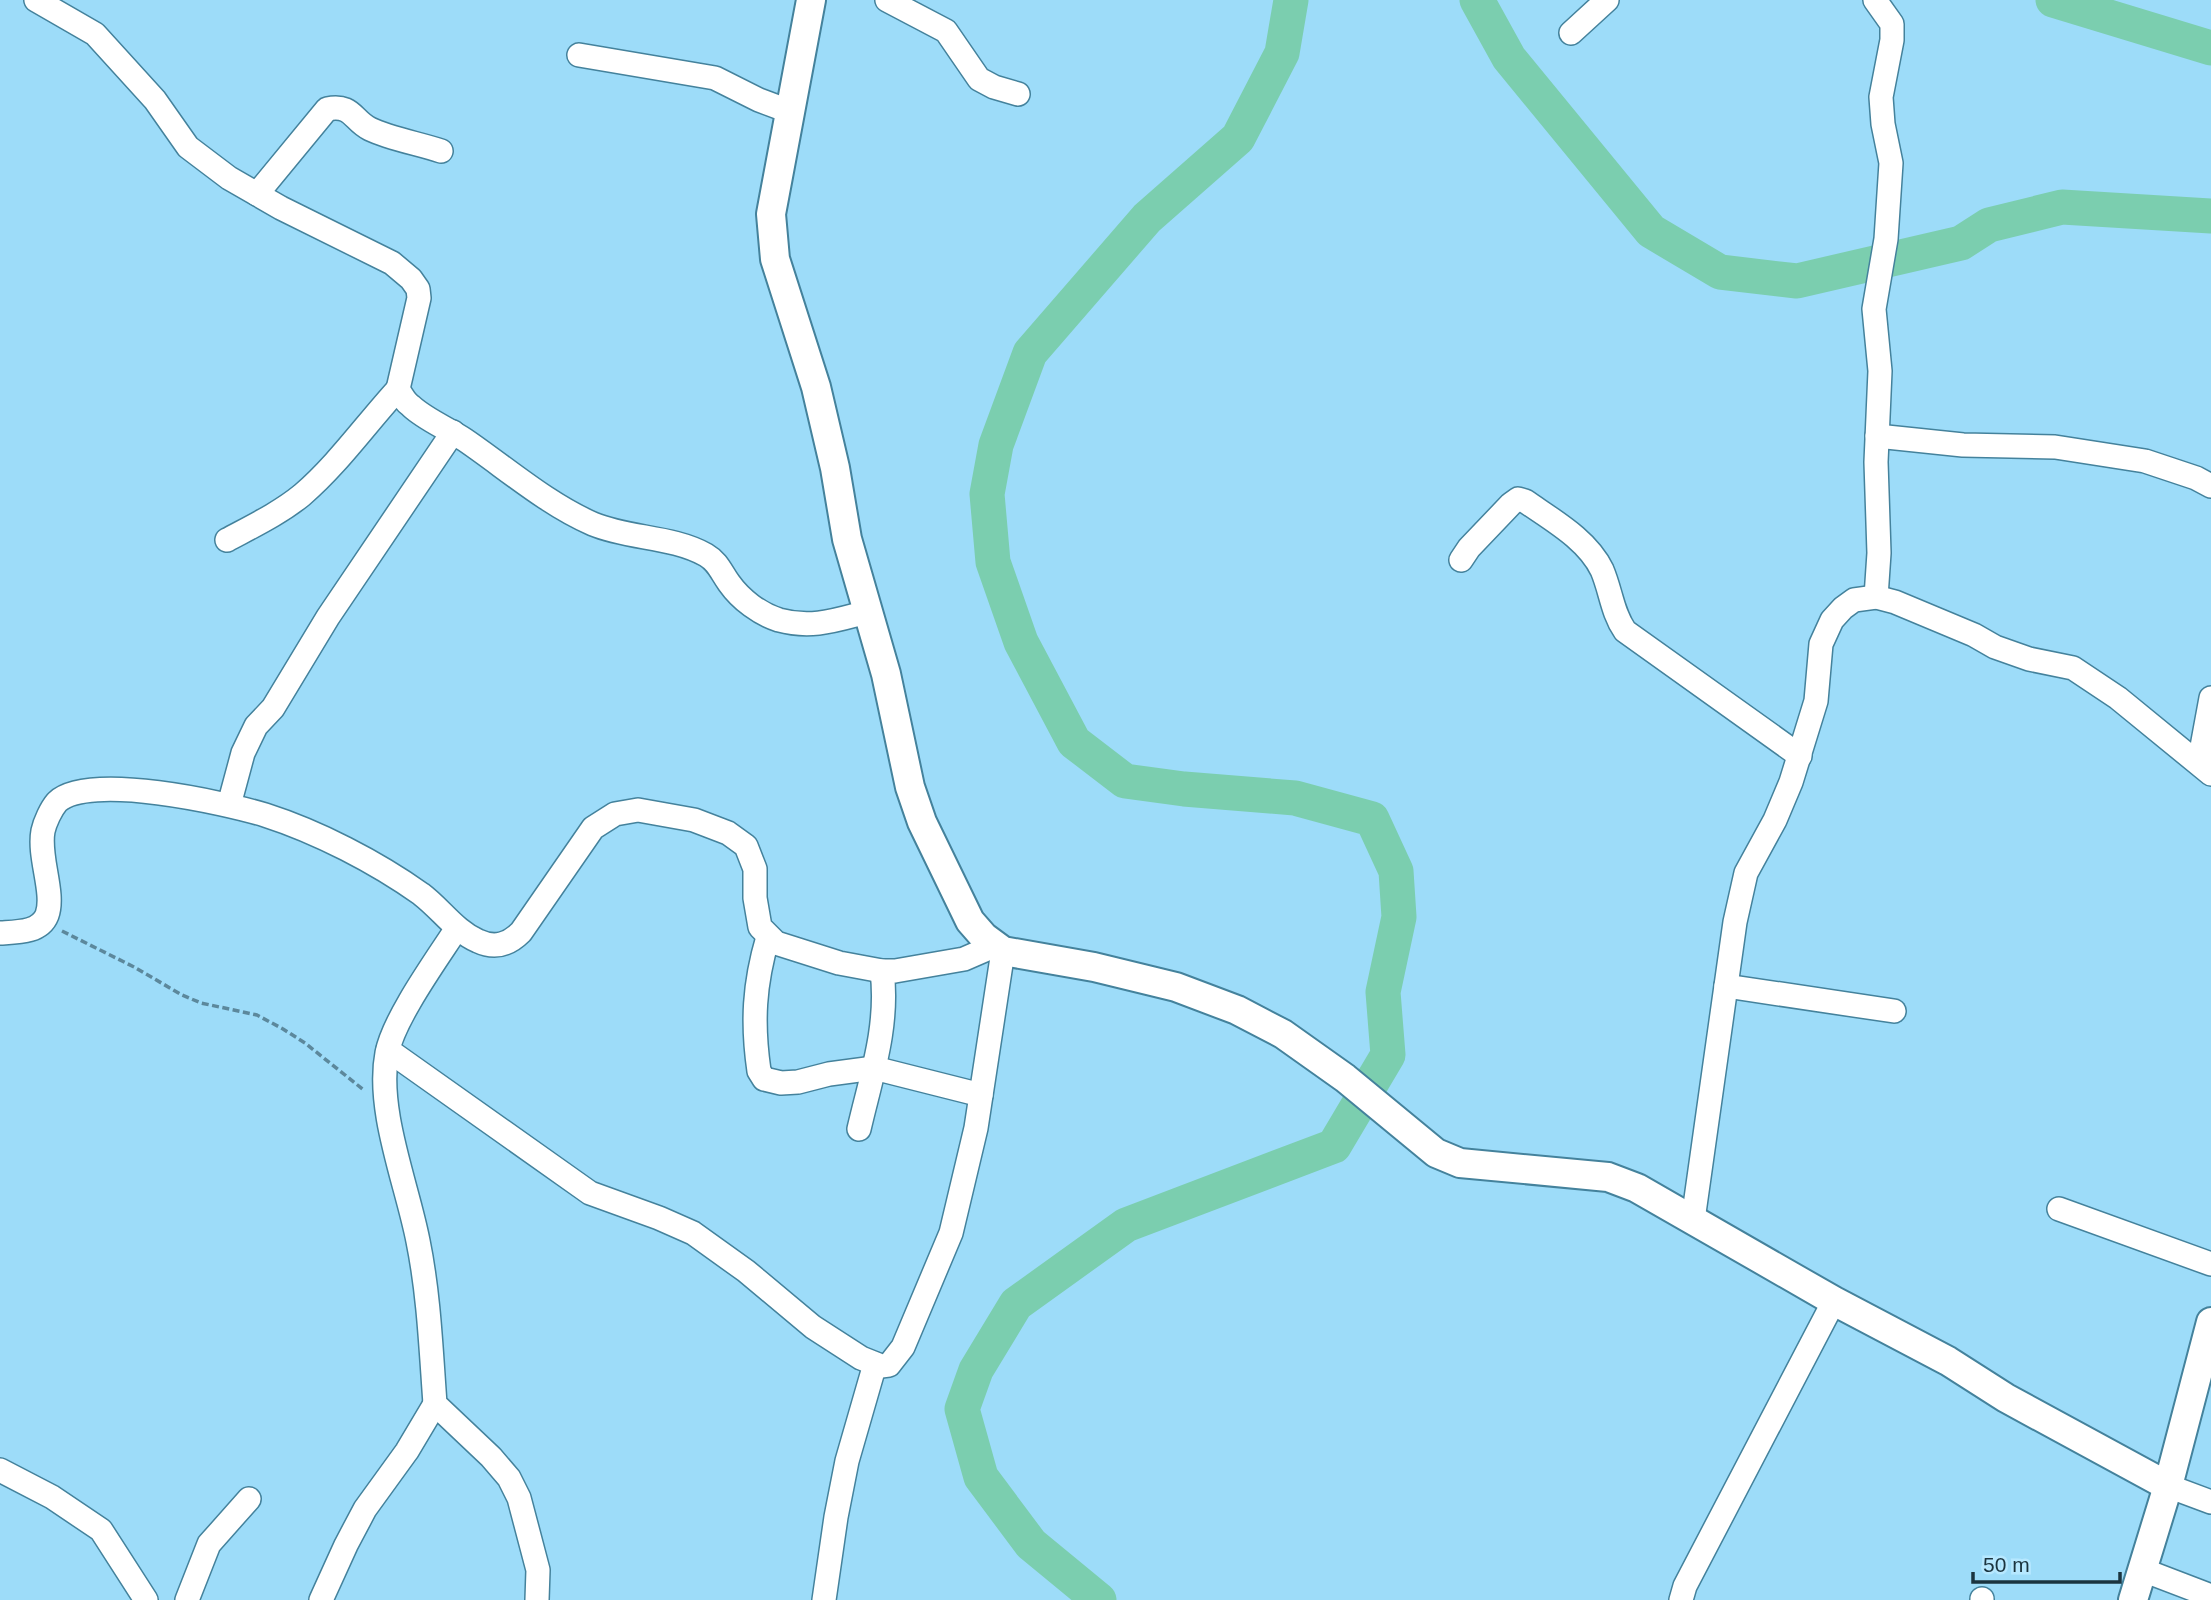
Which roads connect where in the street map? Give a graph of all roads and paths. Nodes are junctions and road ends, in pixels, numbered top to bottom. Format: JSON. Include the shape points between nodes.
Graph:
{"nodes":[{"id":1,"x":36,"y":0,"type":"edge"},
{"id":2,"x":811,"y":0,"type":"edge"},
{"id":3,"x":887,"y":0,"type":"edge"},
{"id":4,"x":1608,"y":0,"type":"edge"},
{"id":5,"x":1875,"y":0,"type":"edge"},
{"id":6,"x":1570,"y":33,"type":"dead end"},
{"id":7,"x":579,"y":55,"type":"dead end"},
{"id":8,"x":1018,"y":94,"type":"dead end"},
{"id":9,"x":791,"y":112,"type":"junction"},
{"id":10,"x":440,"y":151,"type":"dead end"},
{"id":11,"x":257,"y":194,"type":"junction"},
{"id":12,"x":398,"y":390,"type":"junction"},
{"id":13,"x":453,"y":432,"type":"junction"},
{"id":14,"x":1877,"y":436,"type":"junction"},
{"id":15,"x":2211,"y":486,"type":"edge"},
{"id":16,"x":227,"y":540,"type":"dead end"},
{"id":17,"x":1461,"y":560,"type":"dead end"},
{"id":18,"x":1875,"y":597,"type":"junction"},
{"id":19,"x":867,"y":612,"type":"junction"},
{"id":20,"x":2211,"y":698,"type":"edge"},
{"id":21,"x":1800,"y":756,"type":"junction"},
{"id":22,"x":2205,"y":768,"type":"edge"},
{"id":23,"x":229,"y":805,"type":"junction"},
{"id":24,"x":43,"y":922,"type":"junction"},
{"id":25,"x":457,"y":928,"type":"junction"},
{"id":26,"x":0,"y":933,"type":"edge"},
{"id":27,"x":768,"y":937,"type":"junction"},
{"id":28,"x":999,"y":948,"type":"junction"},
{"id":29,"x":882,"y":971,"type":"junction"},
{"id":30,"x":1726,"y":986,"type":"junction"},
{"id":31,"x":1894,"y":1011,"type":"dead end"},
{"id":32,"x":388,"y":1050,"type":"junction"},
{"id":33,"x":874,"y":1068,"type":"junction"},
{"id":34,"x":981,"y":1095,"type":"junction"},
{"id":35,"x":388,"y":1110,"type":"junction"},
{"id":36,"x":859,"y":1129,"type":"dead end"},
{"id":37,"x":2059,"y":1209,"type":"dead end"},
{"id":38,"x":1693,"y":1220,"type":"junction"},
{"id":39,"x":2211,"y":1264,"type":"edge"},
{"id":40,"x":1834,"y":1301,"type":"junction"},
{"id":41,"x":2211,"y":1322,"type":"edge"},
{"id":42,"x":875,"y":1364,"type":"junction"},
{"id":43,"x":435,"y":1404,"type":"junction"},
{"id":44,"x":0,"y":1470,"type":"edge"},
{"id":45,"x":2168,"y":1486,"type":"junction"},
{"id":46,"x":249,"y":1499,"type":"dead end"},
{"id":47,"x":2211,"y":1502,"type":"edge"},
{"id":48,"x":2143,"y":1570,"type":"junction"},
{"id":49,"x":2211,"y":1596,"type":"edge"},
{"id":50,"x":146,"y":1600,"type":"edge"},
{"id":51,"x":187,"y":1600,"type":"edge"},
{"id":52,"x":321,"y":1600,"type":"edge"},
{"id":53,"x":537,"y":1600,"type":"edge"},
{"id":54,"x":824,"y":1600,"type":"edge"},
{"id":55,"x":1681,"y":1600,"type":"edge"},
{"id":56,"x":2133,"y":1600,"type":"edge"}],
"edges":[{"from":1,"to":11,"type":"street","via":[[95,34],[155,100],[188,147]]},
{"from":2,"to":9,"type":"street"},
{"from":3,"to":8,"type":"street","via":[[946,31],[979,79]]},
{"from":4,"to":6,"type":"street"},
{"from":5,"to":14,"type":"street","via":[[1892,23],[1881,97],[1891,163],[1886,239],[1874,309],[1880,371]]},
{"from":7,"to":9,"type":"street","via":[[715,78]]},
{"from":9,"to":19,"type":"street","via":[[771,214],[775,259],[816,387]]},
{"from":10,"to":11,"type":"street","via":[[369,129],[345,109],[327,109]]},
{"from":11,"to":12,"type":"street","via":[[392,263],[411,279],[419,298]]},
{"from":12,"to":13,"type":"street","via":[[413,409]]},
{"from":12,"to":16,"type":"street","via":[[303,494]]},
{"from":13,"to":19,"type":"street","via":[[593,524],[705,555],[748,603],[764,614],[812,625]]},
{"from":13,"to":23,"type":"street","via":[[328,617],[273,708],[256,726],[243,753]]},
{"from":14,"to":15,"type":"street","via":[[1963,445],[2055,447],[2145,461]]},
{"from":14,"to":18,"type":"street"},
{"from":17,"to":21,"type":"street","via":[[1511,504],[1525,501],[1580,541],[1601,568],[1616,618],[1625,631]]},
{"from":18,"to":21,"type":"street","via":[[1854,600],[1832,620],[1821,644],[1816,701]]},
{"from":18,"to":22,"type":"street","via":[[1914,608],[1995,647],[2085,674]]},
{"from":19,"to":28,"type":"street","via":[[922,822],[971,921]]},
{"from":20,"to":22,"type":"street"},
{"from":21,"to":30,"type":"street","via":[[1775,820],[1746,873]]},
{"from":23,"to":24,"type":"street","via":[[121,790],[89,791],[57,802],[42,840],[49,894]]},
{"from":23,"to":25,"type":"street","via":[[303,831],[391,873]]},
{"from":24,"to":26,"type":"street","via":[[24,931]]},
{"from":24,"to":35,"type":"path","via":[[182,995],[257,1016],[283,1029]]},
{"from":25,"to":27,"type":"street","via":[[494,946],[514,940],[593,828],[615,814],[638,810],[694,820],[728,833],[746,846],[755,869],[760,927]]},
{"from":25,"to":32,"type":"street","via":[[412,999]]},
{"from":27,"to":29,"type":"street","via":[[839,963]]},
{"from":27,"to":33,"type":"street","via":[[756,981],[754,1015],[759,1071],[764,1079],[799,1082]]},
{"from":28,"to":29,"type":"street","via":[[964,959]]},
{"from":28,"to":34,"type":"street"},
{"from":28,"to":38,"type":"street","via":[[1176,987],[1237,1010],[1283,1034],[1436,1153],[1453,1160],[1608,1177]]},
{"from":29,"to":33,"type":"street","via":[[882,1023]]},
{"from":30,"to":31,"type":"street"},
{"from":30,"to":38,"type":"street"},
{"from":32,"to":35,"type":"street","via":[[384,1094]]},
{"from":32,"to":42,"type":"street","via":[[590,1193],[693,1233],[813,1327]]},
{"from":33,"to":34,"type":"street"},
{"from":33,"to":36,"type":"street"},
{"from":34,"to":42,"type":"street","via":[[943,1256],[903,1347],[889,1365]]},
{"from":35,"to":43,"type":"street","via":[[418,1241],[430,1320]]},
{"from":37,"to":39,"type":"street"},
{"from":38,"to":40,"type":"street"},
{"from":40,"to":45,"type":"street","via":[[1948,1360],[2006,1398]]},
{"from":40,"to":55,"type":"street"},
{"from":41,"to":45,"type":"street"},
{"from":42,"to":54,"type":"street","via":[[847,1461]]},
{"from":43,"to":52,"type":"street","via":[[365,1509]]},
{"from":43,"to":53,"type":"street","via":[[509,1478],[519,1498],[538,1570]]},
{"from":44,"to":50,"type":"street","via":[[102,1530]]},
{"from":45,"to":47,"type":"street"},
{"from":45,"to":48,"type":"street"},
{"from":46,"to":51,"type":"street","via":[[209,1544]]},
{"from":48,"to":49,"type":"street"},
{"from":48,"to":56,"type":"street"}]}
